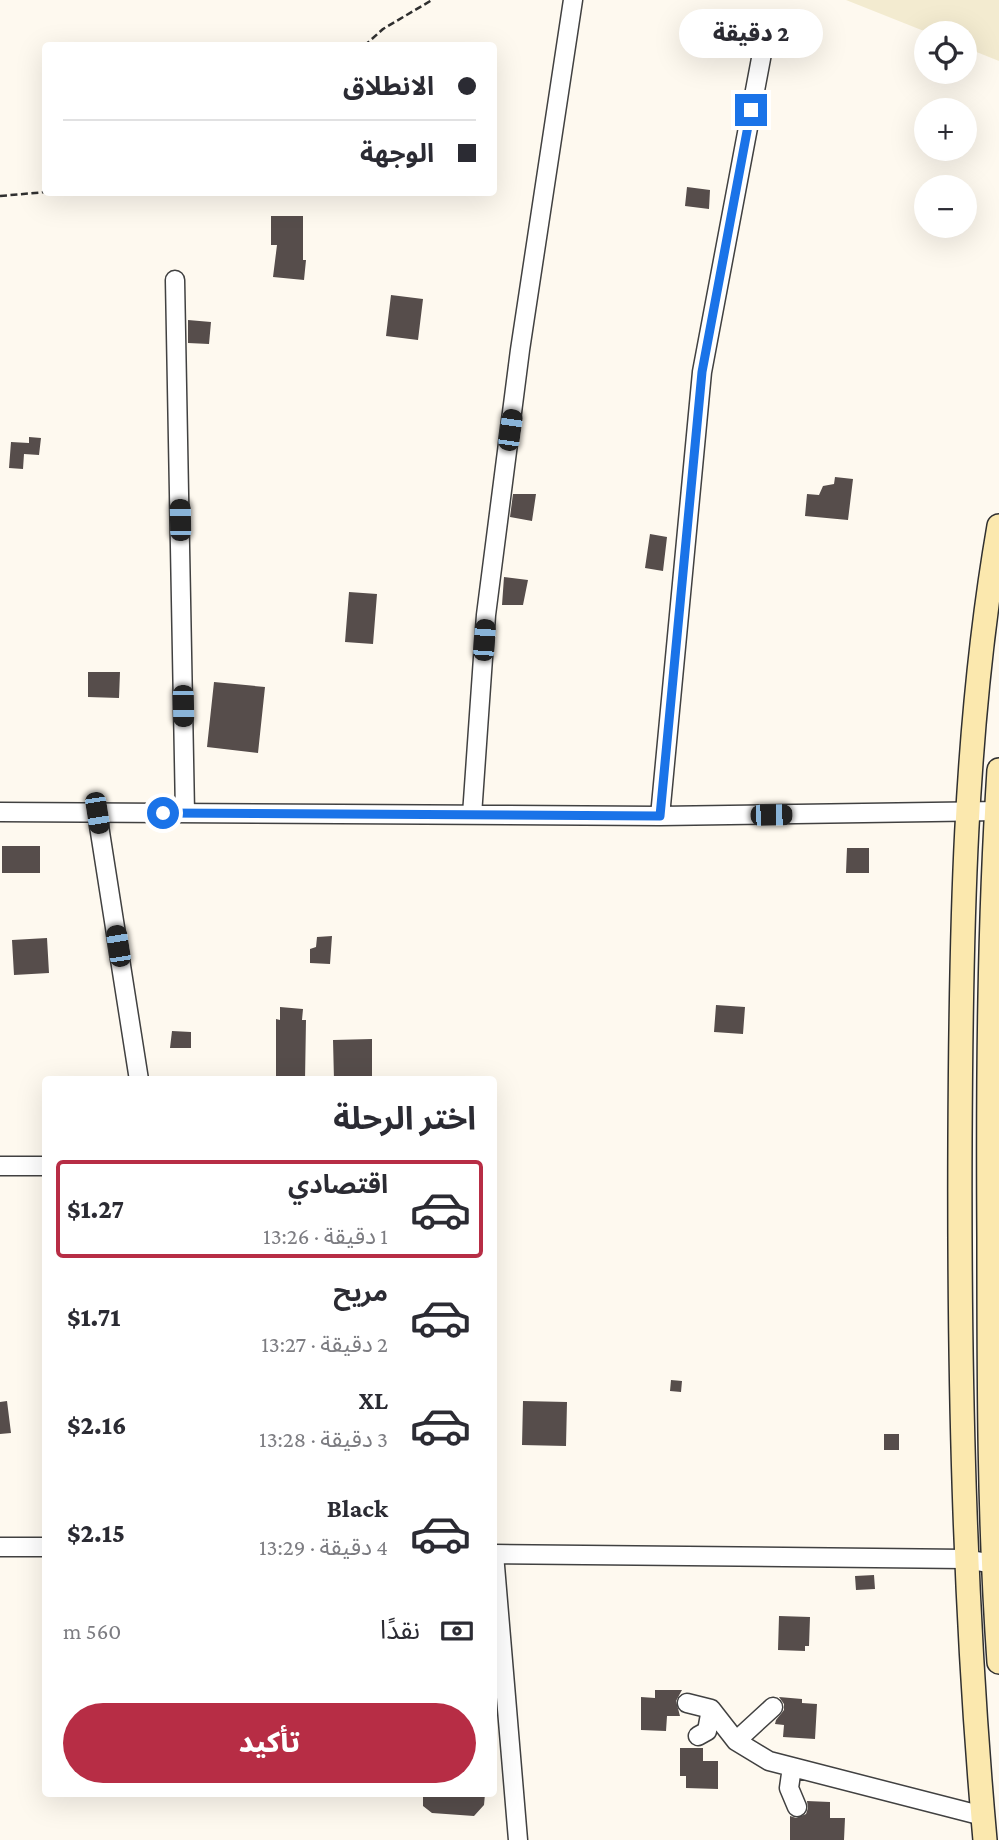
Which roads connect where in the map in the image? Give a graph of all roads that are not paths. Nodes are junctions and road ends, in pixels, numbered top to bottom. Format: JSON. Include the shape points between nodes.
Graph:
{"nodes":[{"id":1,"x":573,"y":0,"type":"edge"},
{"id":2,"x":766,"y":32,"type":"dead end"},
{"id":3,"x":175,"y":280,"type":"dead end"},
{"id":4,"x":999,"y":526,"type":"edge"},
{"id":5,"x":999,"y":770,"type":"edge"},
{"id":6,"x":998,"y":811,"type":"edge"},
{"id":7,"x":0,"y":812,"type":"edge"},
{"id":8,"x":967,"y":812,"type":"junction"},
{"id":9,"x":97,"y":813,"type":"junction"},
{"id":10,"x":185,"y":813,"type":"junction"},
{"id":11,"x":472,"y":815,"type":"junction"},
{"id":12,"x":660,"y":816,"type":"junction"},
{"id":13,"x":138,"y":1076,"type":"edge"},
{"id":14,"x":0,"y":1166,"type":"edge"},
{"id":15,"x":42,"y":1166,"type":"edge"},
{"id":16,"x":0,"y":1547,"type":"edge"},
{"id":17,"x":42,"y":1547,"type":"edge"},
{"id":18,"x":497,"y":1554,"type":"edge"},
{"id":19,"x":965,"y":1559,"type":"junction"},
{"id":20,"x":997,"y":1565,"type":"edge"},
{"id":21,"x":497,"y":1590,"type":"edge"},
{"id":22,"x":999,"y":1662,"type":"edge"},
{"id":23,"x":687,"y":1703,"type":"dead end"},
{"id":24,"x":774,"y":1707,"type":"dead end"},
{"id":25,"x":711,"y":1709,"type":"junction"},
{"id":26,"x":698,"y":1736,"type":"dead end"},
{"id":27,"x":736,"y":1741,"type":"junction"},
{"id":28,"x":792,"y":1767,"type":"junction"},
{"id":29,"x":797,"y":1807,"type":"dead end"},
{"id":30,"x":983,"y":1816,"type":"junction"},
{"id":31,"x":518,"y":1840,"type":"edge"},
{"id":32,"x":985,"y":1840,"type":"edge"}],
"edges":[{"from":1,"to":11,"type":"street","via":[[486,615]]},
{"from":2,"to":12,"type":"street","via":[[702,372]]},
{"from":3,"to":10,"type":"street"},
{"from":4,"to":8,"type":"main road","via":[[980,660]]},
{"from":5,"to":6,"type":"main road"},
{"from":6,"to":8,"type":"street"},
{"from":6,"to":20,"type":"main road","via":[[992,893],[988,1157],[990,1434]]},
{"from":7,"to":9,"type":"street"},
{"from":8,"to":12,"type":"street"},
{"from":8,"to":19,"type":"main road","via":[[960,1003],[959,1280]]},
{"from":9,"to":10,"type":"street"},
{"from":9,"to":13,"type":"street"},
{"from":10,"to":11,"type":"street"},
{"from":11,"to":12,"type":"street"},
{"from":14,"to":15,"type":"street"},
{"from":16,"to":17,"type":"street"},
{"from":18,"to":19,"type":"street"},
{"from":19,"to":20,"type":"street"},
{"from":19,"to":30,"type":"main road"},
{"from":20,"to":22,"type":"main road"},
{"from":21,"to":31,"type":"street"},
{"from":23,"to":25,"type":"street"},
{"from":24,"to":27,"type":"street"},
{"from":25,"to":26,"type":"street","via":[[707,1731]]},
{"from":25,"to":27,"type":"street"},
{"from":27,"to":28,"type":"street","via":[[769,1761]]},
{"from":28,"to":29,"type":"street","via":[[789,1788]]},
{"from":28,"to":30,"type":"street"},
{"from":30,"to":32,"type":"main road"}]}
